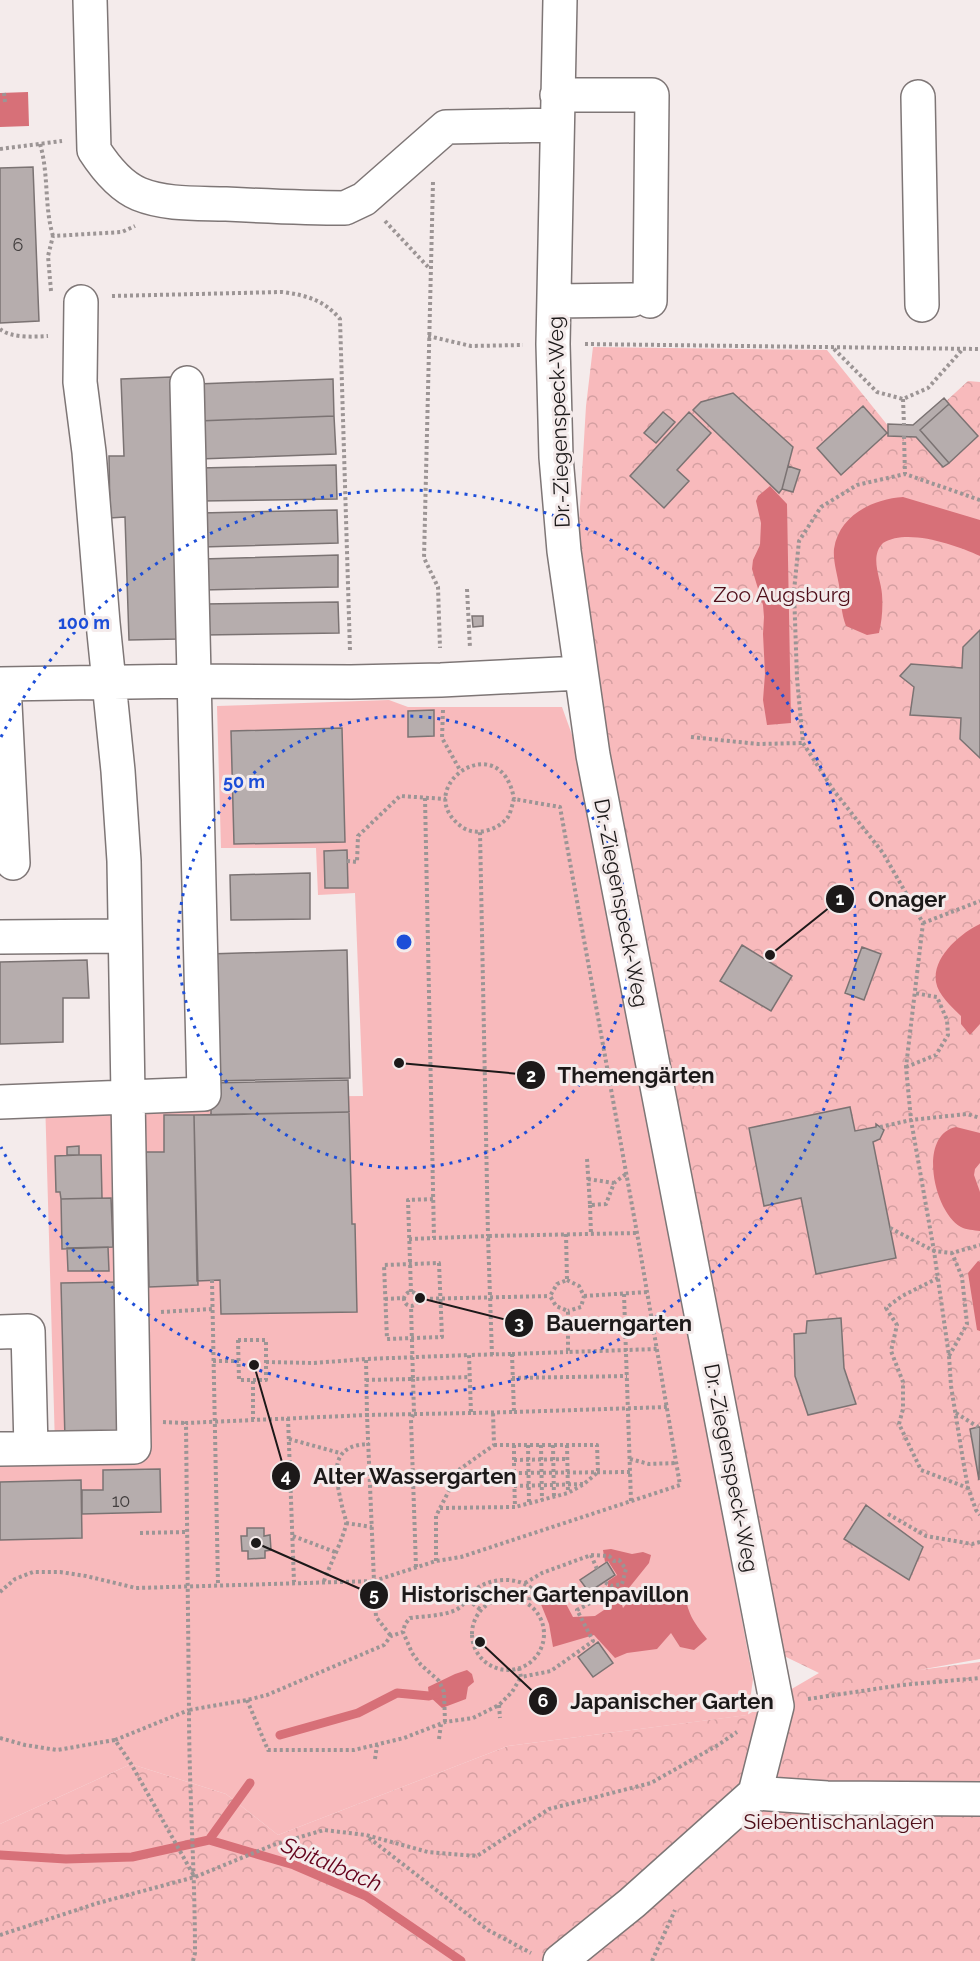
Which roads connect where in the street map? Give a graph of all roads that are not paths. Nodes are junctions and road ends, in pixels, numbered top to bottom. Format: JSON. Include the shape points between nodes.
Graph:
{"nodes":[{"id":1,"x":90,"y":0,"type":"edge"},
{"id":2,"x":560,"y":0,"type":"edge"},
{"id":3,"x":918,"y":97,"type":"dead end"},
{"id":4,"x":557,"y":110,"type":"junction"},
{"id":5,"x":66,"y":298,"type":"road end"},
{"id":6,"x":555,"y":301,"type":"junction"},
{"id":7,"x":922,"y":305,"type":"dead end"},
{"id":8,"x":187,"y":383,"type":"dead end"},
{"id":9,"x":580,"y":673,"type":"junction"},
{"id":10,"x":109,"y":681,"type":"junction"},
{"id":11,"x":194,"y":681,"type":"junction"},
{"id":12,"x":2,"y":684,"type":"edge"},
{"id":13,"x":14,"y":863,"type":"dead end"},
{"id":14,"x":125,"y":936,"type":"junction"},
{"id":15,"x":0,"y":937,"type":"edge"},
{"id":16,"x":128,"y":1097,"type":"junction"},
{"id":17,"x":0,"y":1102,"type":"edge"},
{"id":18,"x":0,"y":1332,"type":"edge"},
{"id":19,"x":16,"y":1449,"type":"edge"},
{"id":20,"x":755,"y":1793,"type":"junction"},
{"id":21,"x":980,"y":1799,"type":"edge"},
{"id":22,"x":548,"y":1958,"type":"edge"}],
"edges":[{"from":1,"to":4,"type":"lane","via":[[94,150],[121,182],[138,194],[159,200],[345,208],[364,199],[446,128]]},
{"from":2,"to":4,"type":"lane","name":"Dr.-Ziegenspeck-Weg"},
{"from":3,"to":7,"type":"lane"},
{"from":4,"to":6,"type":"lane","name":"Dr.-Ziegenspeck-Weg"},
{"from":4,"to":6,"type":"lane","via":[[652,95],[641,300]]},
{"from":5,"to":10,"type":"lane","via":[[90,452]]},
{"from":6,"to":9,"type":"lane","name":"Dr.-Ziegenspeck-Weg","via":[[556,457]]},
{"from":8,"to":11,"type":"lane"},
{"from":9,"to":11,"type":"lane","via":[[351,682]]},
{"from":9,"to":20,"type":"lane","name":"Dr.-Ziegenspeck-Weg","via":[[777,1706]]},
{"from":10,"to":11,"type":"lane"},
{"from":10,"to":12,"type":"lane"},
{"from":10,"to":14,"type":"lane","via":[[124,861]]},
{"from":11,"to":16,"type":"lane","via":[[204,1094]]},
{"from":12,"to":13,"type":"lane"},
{"from":14,"to":15,"type":"lane"},
{"from":14,"to":16,"type":"lane"},
{"from":16,"to":17,"type":"lane"},
{"from":16,"to":19,"type":"lane","via":[[134,1447]]},
{"from":18,"to":19,"type":"lane","via":[[28,1331]]},
{"from":20,"to":21,"type":"lane","via":[[827,1798]]},
{"from":20,"to":22,"type":"lane","via":[[632,1903]]}]}
